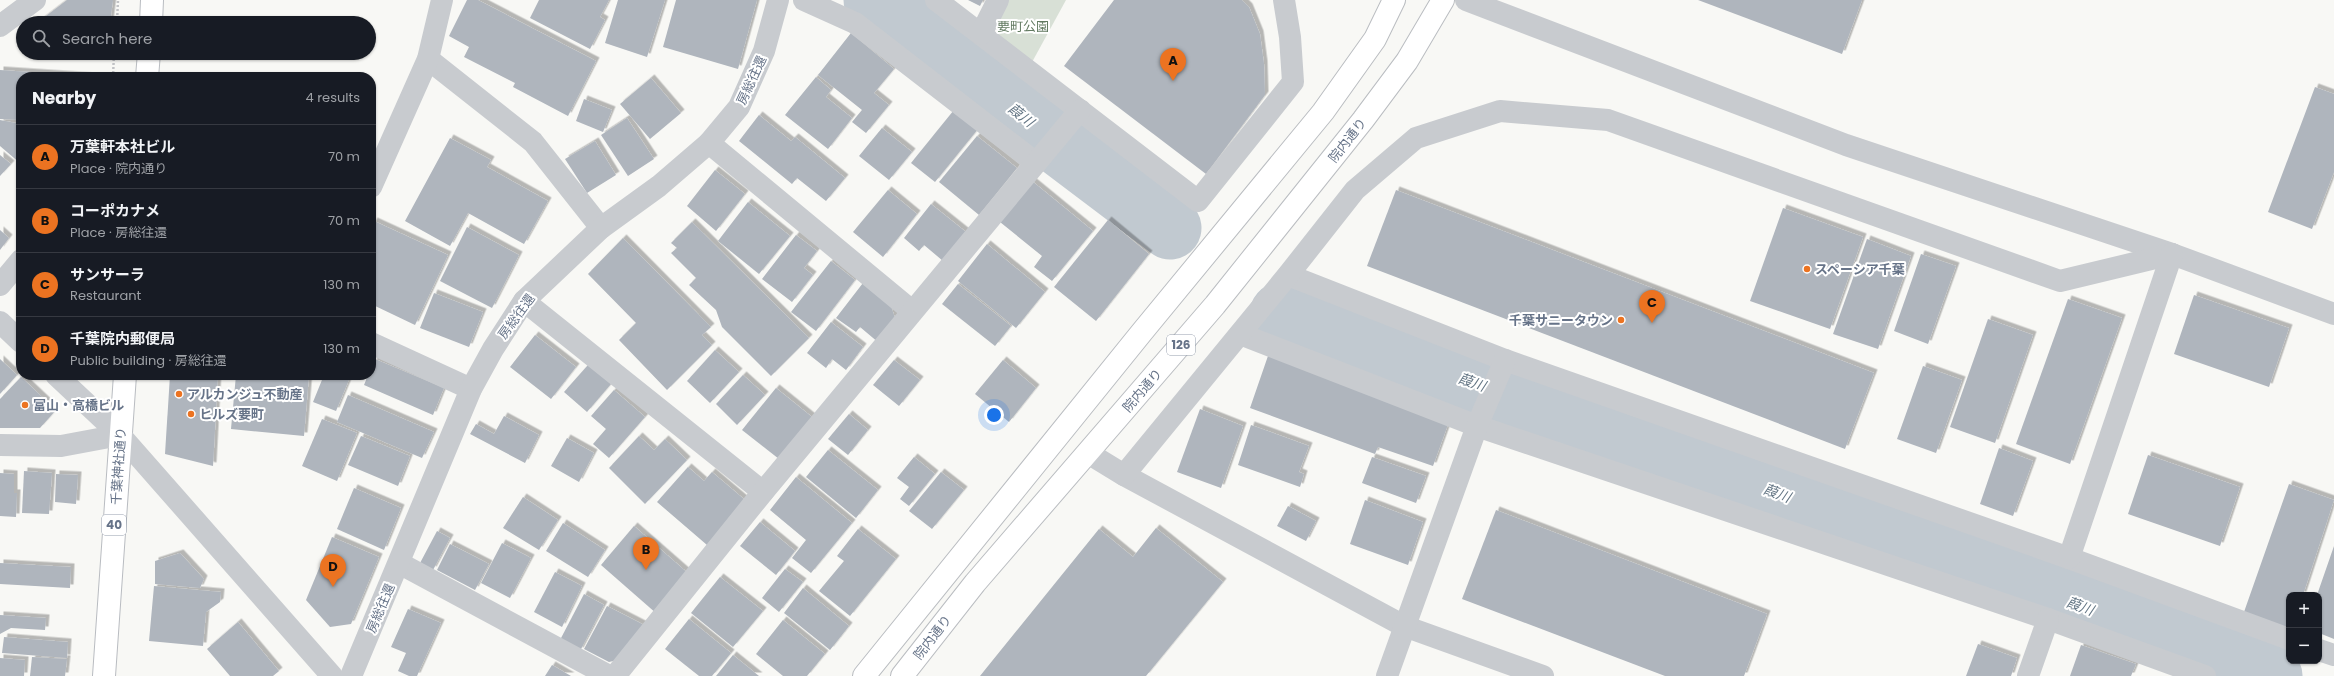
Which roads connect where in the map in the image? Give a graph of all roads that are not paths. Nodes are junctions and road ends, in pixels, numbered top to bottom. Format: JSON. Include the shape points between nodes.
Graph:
{"nodes":[{"id":1,"x":34,"y":0,"type":"edge"},
{"id":2,"x":152,"y":0,"type":"edge"},
{"id":3,"x":442,"y":0,"type":"edge"},
{"id":4,"x":778,"y":0,"type":"edge"},
{"id":5,"x":804,"y":0,"type":"edge"},
{"id":6,"x":936,"y":0,"type":"edge"},
{"id":7,"x":998,"y":0,"type":"edge"},
{"id":8,"x":1284,"y":0,"type":"edge"},
{"id":9,"x":1394,"y":0,"type":"edge"},
{"id":10,"x":1443,"y":0,"type":"edge"},
{"id":11,"x":1466,"y":0,"type":"edge"},
{"id":12,"x":151,"y":16,"type":"edge"},
{"id":13,"x":0,"y":26,"type":"edge"},
{"id":14,"x":981,"y":34,"type":"junction"},
{"id":15,"x":428,"y":59,"type":"junction"},
{"id":16,"x":148,"y":60,"type":"edge"},
{"id":17,"x":147,"y":72,"type":"edge"},
{"id":18,"x":1080,"y":110,"type":"junction"},
{"id":19,"x":709,"y":143,"type":"junction"},
{"id":20,"x":1036,"y":163,"type":"junction"},
{"id":21,"x":376,"y":176,"type":"edge"},
{"id":22,"x":601,"y":228,"type":"junction"},
{"id":23,"x":2172,"y":254,"type":"junction"},
{"id":24,"x":16,"y":266,"type":"edge"},
{"id":25,"x":1288,"y":275,"type":"junction"},
{"id":26,"x":0,"y":285,"type":"edge"},
{"id":27,"x":524,"y":301,"type":"junction"},
{"id":28,"x":912,"y":311,"type":"junction"},
{"id":29,"x":2334,"y":314,"type":"edge"},
{"id":30,"x":0,"y":322,"type":"edge"},
{"id":31,"x":1240,"y":334,"type":"junction"},
{"id":32,"x":16,"y":337,"type":"edge"},
{"id":33,"x":376,"y":345,"type":"edge"},
{"id":34,"x":1502,"y":367,"type":"junction"},
{"id":35,"x":61,"y":380,"type":"edge"},
{"id":36,"x":125,"y":380,"type":"edge"},
{"id":37,"x":471,"y":389,"type":"junction"},
{"id":38,"x":1480,"y":419,"type":"junction"},
{"id":39,"x":120,"y":435,"type":"junction"},
{"id":40,"x":0,"y":445,"type":"edge"},
{"id":41,"x":1088,"y":453,"type":"junction"},
{"id":42,"x":1124,"y":476,"type":"junction"},
{"id":43,"x":763,"y":492,"type":"junction"},
{"id":44,"x":2069,"y":558,"type":"junction"},
{"id":45,"x":400,"y":563,"type":"junction"},
{"id":46,"x":2048,"y":620,"type":"junction"},
{"id":47,"x":1404,"y":626,"type":"junction"},
{"id":48,"x":2286,"y":638,"type":"edge"},
{"id":49,"x":2322,"y":651,"type":"edge"},
{"id":50,"x":2334,"y":655,"type":"edge"},
{"id":51,"x":104,"y":676,"type":"edge"},
{"id":52,"x":332,"y":676,"type":"edge"},
{"id":53,"x":351,"y":676,"type":"edge"},
{"id":54,"x":609,"y":676,"type":"edge"},
{"id":55,"x":615,"y":676,"type":"edge"},
{"id":56,"x":864,"y":676,"type":"edge"},
{"id":57,"x":902,"y":676,"type":"edge"},
{"id":58,"x":1387,"y":676,"type":"edge"},
{"id":59,"x":1543,"y":676,"type":"edge"},
{"id":60,"x":2028,"y":676,"type":"edge"},
{"id":61,"x":2205,"y":676,"type":"edge"}],
"edges":[{"from":1,"to":13,"type":"street"},
{"from":2,"to":12,"type":"main road"},
{"from":3,"to":15,"type":"street"},
{"from":4,"to":19,"type":"street","name":"房総往還","via":[[764,51],[739,107]]},
{"from":5,"to":20,"type":"street","via":[[854,23]]},
{"from":6,"to":14,"type":"street"},
{"from":7,"to":14,"type":"street"},
{"from":8,"to":18,"type":"street","via":[[1293,82],[1198,201]]},
{"from":9,"to":56,"type":"main road","via":[[1375,39],[1323,112]]},
{"from":10,"to":41,"type":"main road","name":"院内通り","number":"126","via":[[1407,61],[1363,120],[1215,305]]},
{"from":11,"to":23,"type":"street","via":[[1846,145]]},
{"from":14,"to":18,"type":"street"},
{"from":15,"to":21,"type":"street"},
{"from":15,"to":22,"type":"street","via":[[533,142]]},
{"from":16,"to":17,"type":"main road"},
{"from":18,"to":20,"type":"street"},
{"from":19,"to":22,"type":"street","name":"房総往還","via":[[658,186]]},
{"from":19,"to":28,"type":"street"},
{"from":20,"to":28,"type":"street"},
{"from":22,"to":27,"type":"street","name":"房総往還"},
{"from":23,"to":25,"type":"street","via":[[2060,281],[1608,120],[1500,111],[1416,138],[1355,190]]},
{"from":23,"to":29,"type":"street"},
{"from":23,"to":44,"type":"street"},
{"from":24,"to":26,"type":"street"},
{"from":25,"to":31,"type":"street"},
{"from":25,"to":34,"type":"street"},
{"from":27,"to":37,"type":"street","name":"房総往還"},
{"from":27,"to":43,"type":"street"},
{"from":28,"to":43,"type":"street"},
{"from":30,"to":32,"type":"street"},
{"from":31,"to":38,"type":"street"},
{"from":31,"to":42,"type":"street"},
{"from":33,"to":37,"type":"street"},
{"from":34,"to":38,"type":"street"},
{"from":34,"to":44,"type":"street"},
{"from":35,"to":39,"type":"street"},
{"from":36,"to":39,"type":"main road","name":"千葉神社通り","number":"40"},
{"from":37,"to":45,"type":"street","name":"房総往還"},
{"from":38,"to":46,"type":"street"},
{"from":38,"to":47,"type":"street"},
{"from":39,"to":40,"type":"street","via":[[62,446]]},
{"from":39,"to":51,"type":"main road","name":"千葉神社通り","number":"40"},
{"from":39,"to":52,"type":"street"},
{"from":41,"to":42,"type":"street"},
{"from":41,"to":57,"type":"main road","name":"院内通り","number":"126","via":[[976,583]]},
{"from":42,"to":47,"type":"street"},
{"from":43,"to":55,"type":"street"},
{"from":44,"to":48,"type":"street"},
{"from":45,"to":53,"type":"street","name":"房総往還"},
{"from":45,"to":54,"type":"street"},
{"from":46,"to":60,"type":"street"},
{"from":46,"to":61,"type":"street"},
{"from":47,"to":58,"type":"street"},
{"from":47,"to":59,"type":"street"},
{"from":49,"to":50,"type":"street"}]}
